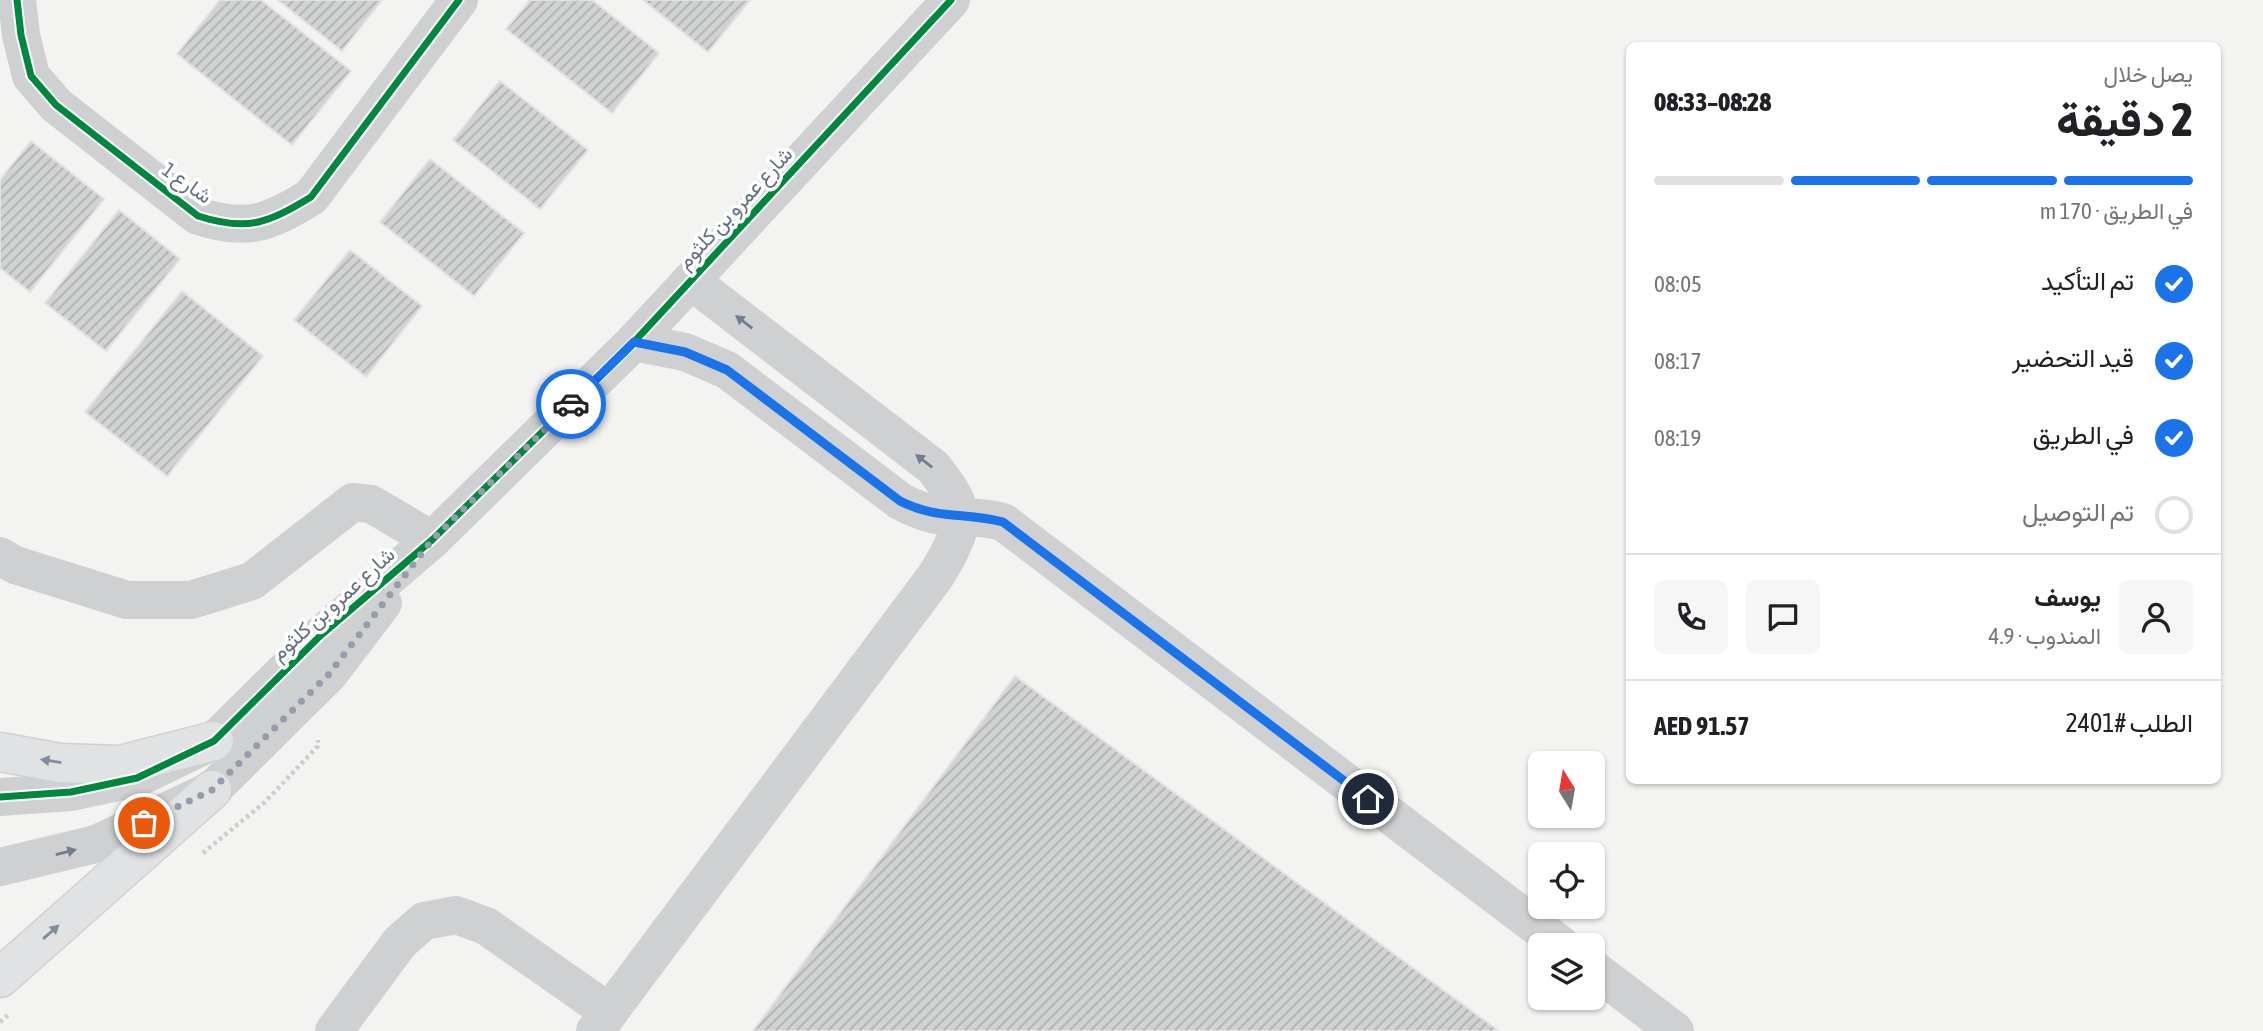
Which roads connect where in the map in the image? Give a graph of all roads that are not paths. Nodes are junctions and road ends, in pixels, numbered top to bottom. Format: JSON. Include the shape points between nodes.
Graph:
{"nodes":[{"id":1,"x":17,"y":0,"type":"edge"},
{"id":2,"x":459,"y":0,"type":"edge"},
{"id":3,"x":951,"y":0,"type":"edge"},
{"id":4,"x":691,"y":281,"type":"junction"},
{"id":5,"x":634,"y":342,"type":"junction"},
{"id":6,"x":961,"y":517,"type":"junction"},
{"id":7,"x":432,"y":540,"type":"junction"},
{"id":8,"x":0,"y":556,"type":"edge"},
{"id":9,"x":214,"y":741,"type":"junction"},
{"id":10,"x":0,"y":752,"type":"edge"},
{"id":11,"x":212,"y":790,"type":"junction"},
{"id":12,"x":0,"y":797,"type":"edge"},
{"id":13,"x":0,"y":867,"type":"edge"},
{"id":14,"x":1546,"y":933,"type":"edge"},
{"id":15,"x":0,"y":978,"type":"edge"},
{"id":16,"x":1605,"y":979,"type":"edge"},
{"id":17,"x":602,"y":1022,"type":"edge"},
{"id":18,"x":1663,"y":1027,"type":"edge"},
{"id":19,"x":334,"y":1031,"type":"edge"}],
"edges":[{"from":1,"to":2,"type":"street","name":"شارع 1","via":[[31,76],[56,105],[198,216],[221,223],[258,224],[311,197]]},
{"from":3,"to":4,"type":"street","name":"شارع عمرو بن كلثوم"},
{"from":4,"to":5,"type":"street","name":"شارع عمرو بن كلثوم"},
{"from":6,"to":4,"type":"street","one_way":true,"via":[[933,467]]},
{"from":5,"to":6,"type":"street","via":[[685,352],[727,370],[900,501],[922,512]]},
{"from":5,"to":7,"type":"street","name":"شارع عمرو بن كلثوم"},
{"from":6,"to":14,"type":"street","via":[[1003,522]]},
{"from":6,"to":17,"type":"street","via":[[952,546],[934,577]]},
{"from":7,"to":8,"type":"street","via":[[370,504],[353,502],[252,581],[191,600],[127,600],[15,565]]},
{"from":7,"to":9,"type":"street","name":"شارع عمرو بن كلثوم","via":[[320,636]]},
{"from":7,"to":11,"type":"street","name":"شارع عمرو بن كلثوم","via":[[329,674]]},
{"from":9,"to":10,"type":"highway","one_way":true,"via":[[120,765],[60,763]]},
{"from":9,"to":12,"type":"street","name":"شارع عمرو بن كلثوم","via":[[137,778],[71,792]]},
{"from":13,"to":11,"type":"street","name":"شارع عمرو بن كلثوم","one_way":true,"via":[[96,844]]},
{"from":15,"to":11,"type":"highway","one_way":true},
{"from":16,"to":18,"type":"street"},
{"from":17,"to":19,"type":"street","via":[[486,926],[456,915],[424,921],[400,942]]}]}
